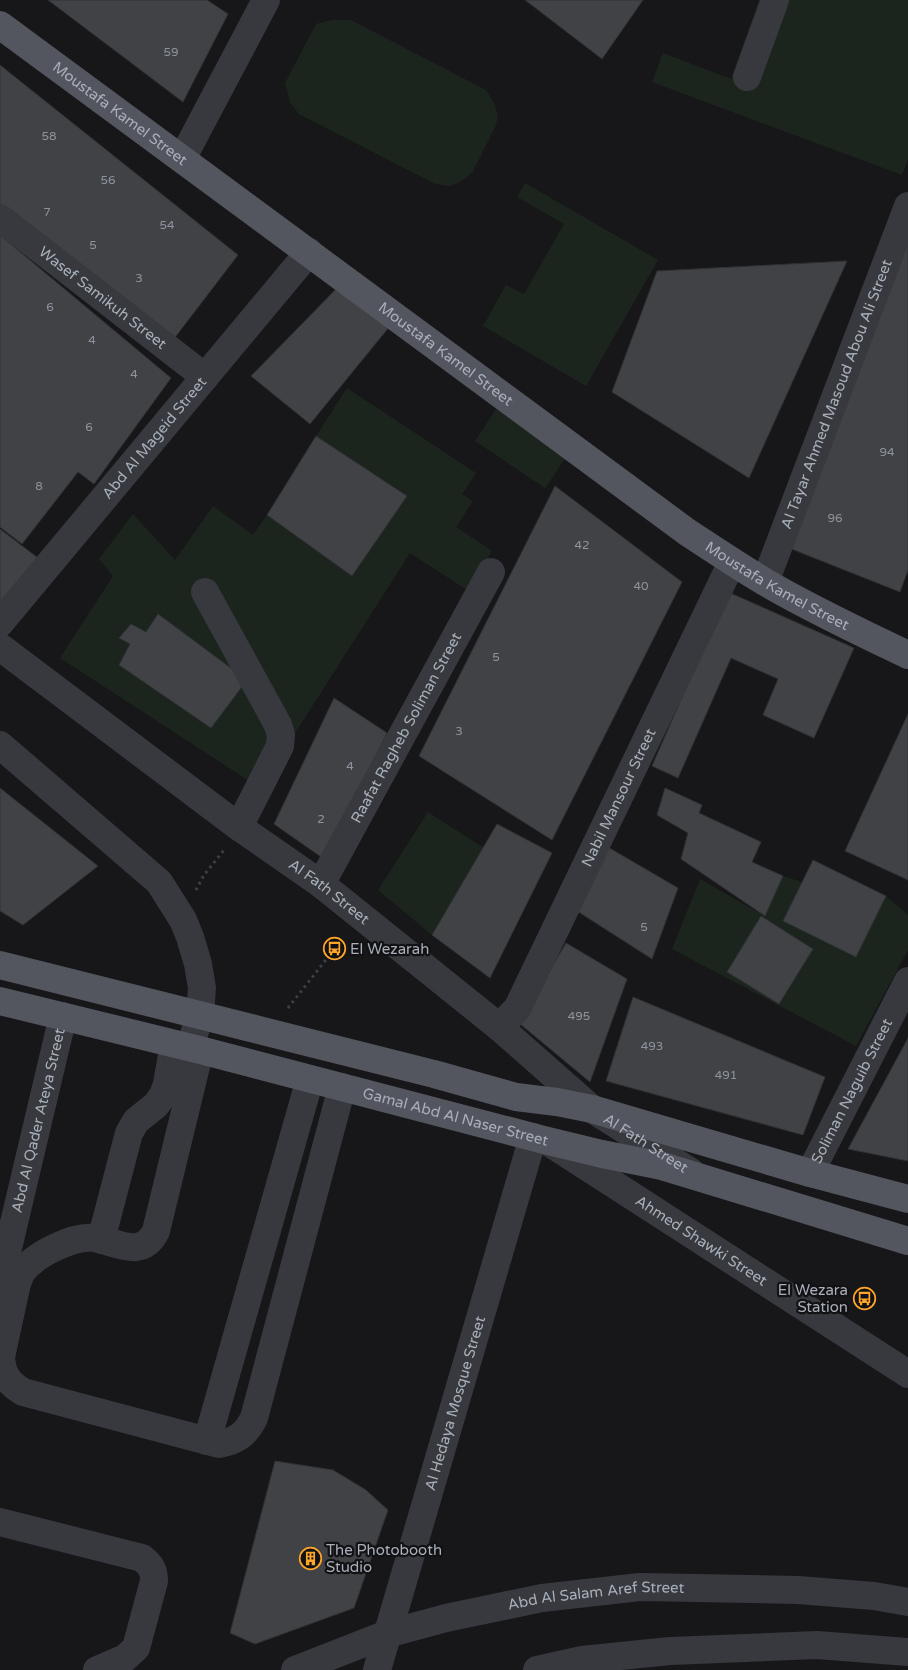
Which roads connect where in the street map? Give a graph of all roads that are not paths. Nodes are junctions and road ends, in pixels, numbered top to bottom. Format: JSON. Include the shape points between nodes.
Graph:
{"nodes":[{"id":1,"x":266,"y":0,"type":"edge"},
{"id":2,"x":776,"y":0,"type":"edge"},
{"id":3,"x":0,"y":25,"type":"edge"},
{"id":4,"x":747,"y":77,"type":"dead end"},
{"id":5,"x":182,"y":159,"type":"junction"},
{"id":6,"x":908,"y":206,"type":"edge"},
{"id":7,"x":0,"y":218,"type":"edge"},
{"id":8,"x":309,"y":252,"type":"junction"},
{"id":9,"x":205,"y":377,"type":"junction"},
{"id":10,"x":732,"y":562,"type":"junction"},
{"id":11,"x":491,"y":572,"type":"dead end"},
{"id":12,"x":765,"y":582,"type":"junction"},
{"id":13,"x":205,"y":592,"type":"dead end"},
{"id":14,"x":0,"y":624,"type":"edge"},
{"id":15,"x":0,"y":647,"type":"edge"},
{"id":16,"x":908,"y":655,"type":"edge"},
{"id":17,"x":0,"y":745,"type":"edge"},
{"id":18,"x":240,"y":826,"type":"junction"},
{"id":19,"x":321,"y":884,"type":"junction"},
{"id":20,"x":0,"y":965,"type":"edge"},
{"id":21,"x":908,"y":980,"type":"edge"},
{"id":22,"x":0,"y":1001,"type":"edge"},
{"id":23,"x":200,"y":1014,"type":"junction"},
{"id":24,"x":63,"y":1016,"type":"junction"},
{"id":25,"x":499,"y":1028,"type":"junction"},
{"id":26,"x":188,"y":1048,"type":"junction"},
{"id":27,"x":310,"y":1079,"type":"junction"},
{"id":28,"x":342,"y":1087,"type":"junction"},
{"id":29,"x":592,"y":1109,"type":"junction"},
{"id":30,"x":538,"y":1138,"type":"junction"},
{"id":31,"x":810,"y":1173,"type":"junction"},
{"id":32,"x":701,"y":1178,"type":"junction"},
{"id":33,"x":908,"y":1200,"type":"edge"},
{"id":34,"x":866,"y":1229,"type":"junction"},
{"id":35,"x":101,"y":1240,"type":"junction"},
{"id":36,"x":908,"y":1240,"type":"edge"},
{"id":37,"x":908,"y":1256,"type":"edge"},
{"id":38,"x":0,"y":1282,"type":"edge"},
{"id":39,"x":247,"y":1301,"type":"junction"},
{"id":40,"x":283,"y":1312,"type":"junction"},
{"id":41,"x":908,"y":1374,"type":"edge"},
{"id":42,"x":207,"y":1441,"type":"junction"},
{"id":43,"x":0,"y":1522,"type":"edge"},
{"id":44,"x":908,"y":1602,"type":"edge"},
{"id":45,"x":386,"y":1634,"type":"junction"},
{"id":46,"x":908,"y":1652,"type":"edge"},
{"id":47,"x":667,"y":1660,"type":"edge"},
{"id":48,"x":97,"y":1670,"type":"edge"},
{"id":49,"x":295,"y":1670,"type":"edge"},
{"id":50,"x":376,"y":1670,"type":"edge"},
{"id":51,"x":537,"y":1670,"type":"edge"}],
"edges":[{"from":1,"to":5,"type":"street"},
{"from":2,"to":4,"type":"street"},
{"from":3,"to":5,"type":"main road","name":"Moustafa Kamel Street"},
{"from":5,"to":8,"type":"main road","name":"Moustafa Kamel Street"},
{"from":6,"to":12,"type":"street","name":"Al Tayar Ahmed Masoud Abou Ali Street"},
{"from":7,"to":9,"type":"street","name":"Wasef Samikuh Street"},
{"from":8,"to":9,"type":"street","name":"Abd Al Mageid Street"},
{"from":8,"to":10,"type":"main road","name":"Moustafa Kamel Street"},
{"from":9,"to":14,"type":"street","name":"Abd Al Mageid Street"},
{"from":10,"to":12,"type":"main road","name":"Moustafa Kamel Street"},
{"from":10,"to":25,"type":"street","name":"Nabil Mansour Street","via":[[517,1009]]},
{"from":11,"to":19,"type":"street","name":"Raafat Ragheb Soliman Street"},
{"from":12,"to":16,"type":"main road","name":"Moustafa Kamel Street"},
{"from":13,"to":18,"type":"street","via":[[281,735],[280,746]]},
{"from":15,"to":18,"type":"street","name":"Al Fath Street"},
{"from":17,"to":23,"type":"street","via":[[159,882],[190,937],[202,988]]},
{"from":18,"to":19,"type":"street","name":"Al Fath Street"},
{"from":19,"to":25,"type":"street","name":"Al Fath Street"},
{"from":20,"to":23,"type":"main road"},
{"from":21,"to":31,"type":"street","name":"Soliman Naguib Street"},
{"from":22,"to":24,"type":"main road","name":"Gamal Abd Al Naser Street"},
{"from":23,"to":26,"type":"street"},
{"from":23,"to":29,"type":"main road","via":[[516,1097]]},
{"from":24,"to":26,"type":"main road","name":"Gamal Abd Al Naser Street"},
{"from":24,"to":38,"type":"street","name":"Abd Al Qader Ateya Street"},
{"from":25,"to":29,"type":"street","name":"Al Fath Street"},
{"from":26,"to":27,"type":"main road","name":"Gamal Abd Al Naser Street"},
{"from":26,"to":35,"type":"street","via":[[164,1095],[136,1121],[129,1133]]},
{"from":26,"to":35,"type":"street","via":[[156,1232],[149,1243],[136,1248]]},
{"from":27,"to":28,"type":"main road","name":"Gamal Abd Al Naser Street"},
{"from":27,"to":39,"type":"street"},
{"from":28,"to":30,"type":"main road","name":"Gamal Abd Al Naser Street"},
{"from":28,"to":40,"type":"street"},
{"from":29,"to":31,"type":"main road"},
{"from":29,"to":32,"type":"street","name":"Al Fath Street"},
{"from":30,"to":32,"type":"main road","name":"Gamal Abd Al Naser Street"},
{"from":30,"to":41,"type":"street","name":"Ahmed Shawki Street"},
{"from":30,"to":45,"type":"street","name":"Al Hedaya Mosque Street"},
{"from":31,"to":33,"type":"main road"},
{"from":32,"to":34,"type":"main road","name":"Gamal Abd Al Naser Street"},
{"from":34,"to":36,"type":"main road","name":"Gamal Abd Al Naser Street"},
{"from":34,"to":37,"type":"street"},
{"from":35,"to":42,"type":"street","via":[[93,1238],[66,1243],[38,1258],[22,1272],[1,1357],[6,1378],[23,1392]]},
{"from":39,"to":40,"type":"street"},
{"from":39,"to":42,"type":"street"},
{"from":40,"to":42,"type":"street","via":[[249,1428],[231,1442]]},
{"from":43,"to":48,"type":"street","via":[[142,1558],[149,1564],[154,1580],[136,1648],[125,1658]]},
{"from":44,"to":45,"type":"street","name":"Abd Al Salam Aref Street","via":[[798,1590],[640,1587],[542,1598]]},
{"from":45,"to":49,"type":"street","name":"Abd Al Salam Aref Street"},
{"from":45,"to":50,"type":"street","name":"Al Hedaya Mosque Street"},
{"from":46,"to":47,"type":"street","via":[[817,1645]]},
{"from":47,"to":51,"type":"street","via":[[582,1660]]}]}
